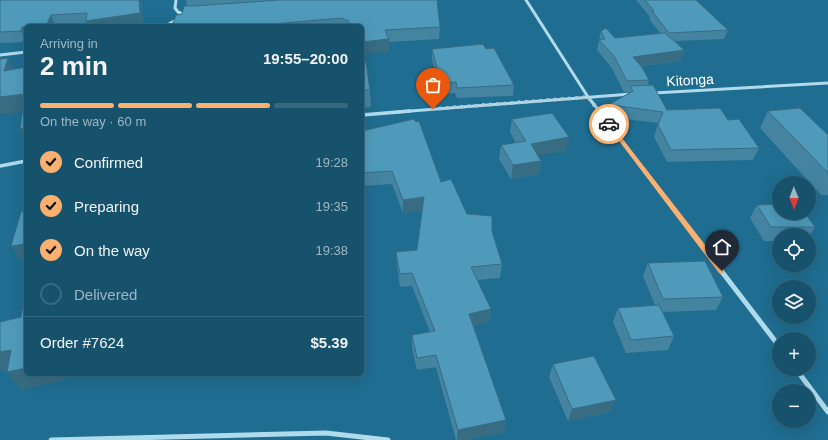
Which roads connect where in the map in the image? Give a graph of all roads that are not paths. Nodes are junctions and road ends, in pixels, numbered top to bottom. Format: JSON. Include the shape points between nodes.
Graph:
{"nodes":[{"id":1,"x":176,"y":0,"type":"edge"},
{"id":2,"x":526,"y":0,"type":"edge"},
{"id":3,"x":182,"y":14,"type":"junction"},
{"id":4,"x":189,"y":15,"type":"edge"},
{"id":5,"x":168,"y":24,"type":"edge"},
{"id":6,"x":24,"y":52,"type":"edge"},
{"id":7,"x":0,"y":55,"type":"edge"},
{"id":8,"x":828,"y":83,"type":"edge"},
{"id":9,"x":650,"y":93,"type":"edge"},
{"id":10,"x":634,"y":94,"type":"edge"},
{"id":11,"x":588,"y":97,"type":"junction"},
{"id":12,"x":364,"y":115,"type":"edge"},
{"id":13,"x":24,"y":162,"type":"edge"},
{"id":14,"x":0,"y":166,"type":"edge"},
{"id":15,"x":772,"y":337,"type":"edge"},
{"id":16,"x":801,"y":376,"type":"edge"},
{"id":17,"x":828,"y":412,"type":"edge"},
{"id":18,"x":51,"y":440,"type":"edge"},
{"id":19,"x":388,"y":440,"type":"edge"}],
"edges":[{"from":1,"to":3,"type":"street","via":[[175,8]]},
{"from":2,"to":11,"type":"street"},
{"from":3,"to":4,"type":"street"},
{"from":3,"to":5,"type":"street"},
{"from":6,"to":7,"type":"street"},
{"from":8,"to":9,"type":"street","name":"Kitonga"},
{"from":10,"to":11,"type":"street"},
{"from":11,"to":12,"type":"street"},
{"from":11,"to":15,"type":"street"},
{"from":13,"to":14,"type":"street"},
{"from":16,"to":17,"type":"street"},
{"from":18,"to":19,"type":"street","via":[[326,433]]}]}
